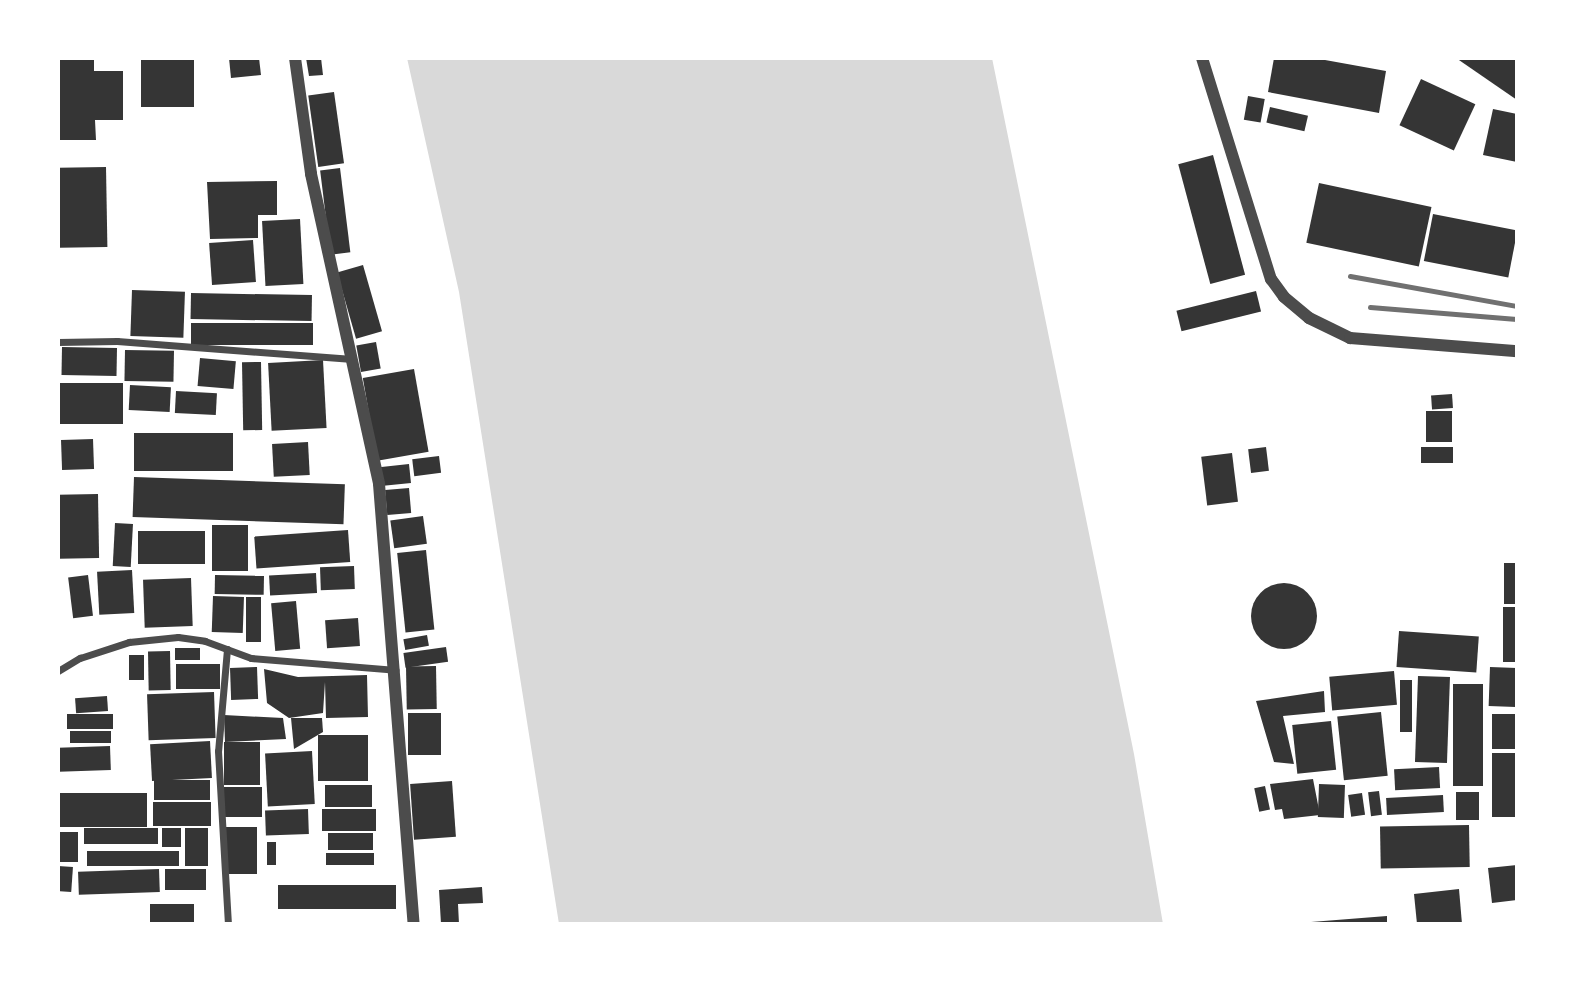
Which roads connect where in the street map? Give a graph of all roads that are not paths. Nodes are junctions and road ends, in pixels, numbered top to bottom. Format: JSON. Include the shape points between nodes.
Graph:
{"nodes":[{"id":1,"x":295,"y":58,"type":"edge"},
{"id":2,"x":1202,"y":58,"type":"edge"},
{"id":3,"x":58,"y":342,"type":"edge"},
{"id":4,"x":1517,"y":351,"type":"edge"},
{"id":5,"x":352,"y":359,"type":"junction"},
{"id":6,"x":227,"y":649,"type":"junction"},
{"id":7,"x":396,"y":670,"type":"junction"},
{"id":8,"x":58,"y":671,"type":"edge"},
{"id":9,"x":228,"y":924,"type":"edge"},
{"id":10,"x":414,"y":924,"type":"edge"}],
"edges":[{"from":1,"to":5,"type":"street","via":[[311,174]]},
{"from":2,"to":4,"type":"street","via":[[1271,279],[1284,297],[1309,318],[1350,338]]},
{"from":3,"to":5,"type":"street","via":[[117,341]]},
{"from":5,"to":7,"type":"street","via":[[379,484]]},
{"from":6,"to":7,"type":"street","via":[[251,658]]},
{"from":6,"to":8,"type":"street","via":[[178,637],[129,642]]},
{"from":6,"to":9,"type":"street","via":[[218,751]]},
{"from":7,"to":10,"type":"street"}]}
